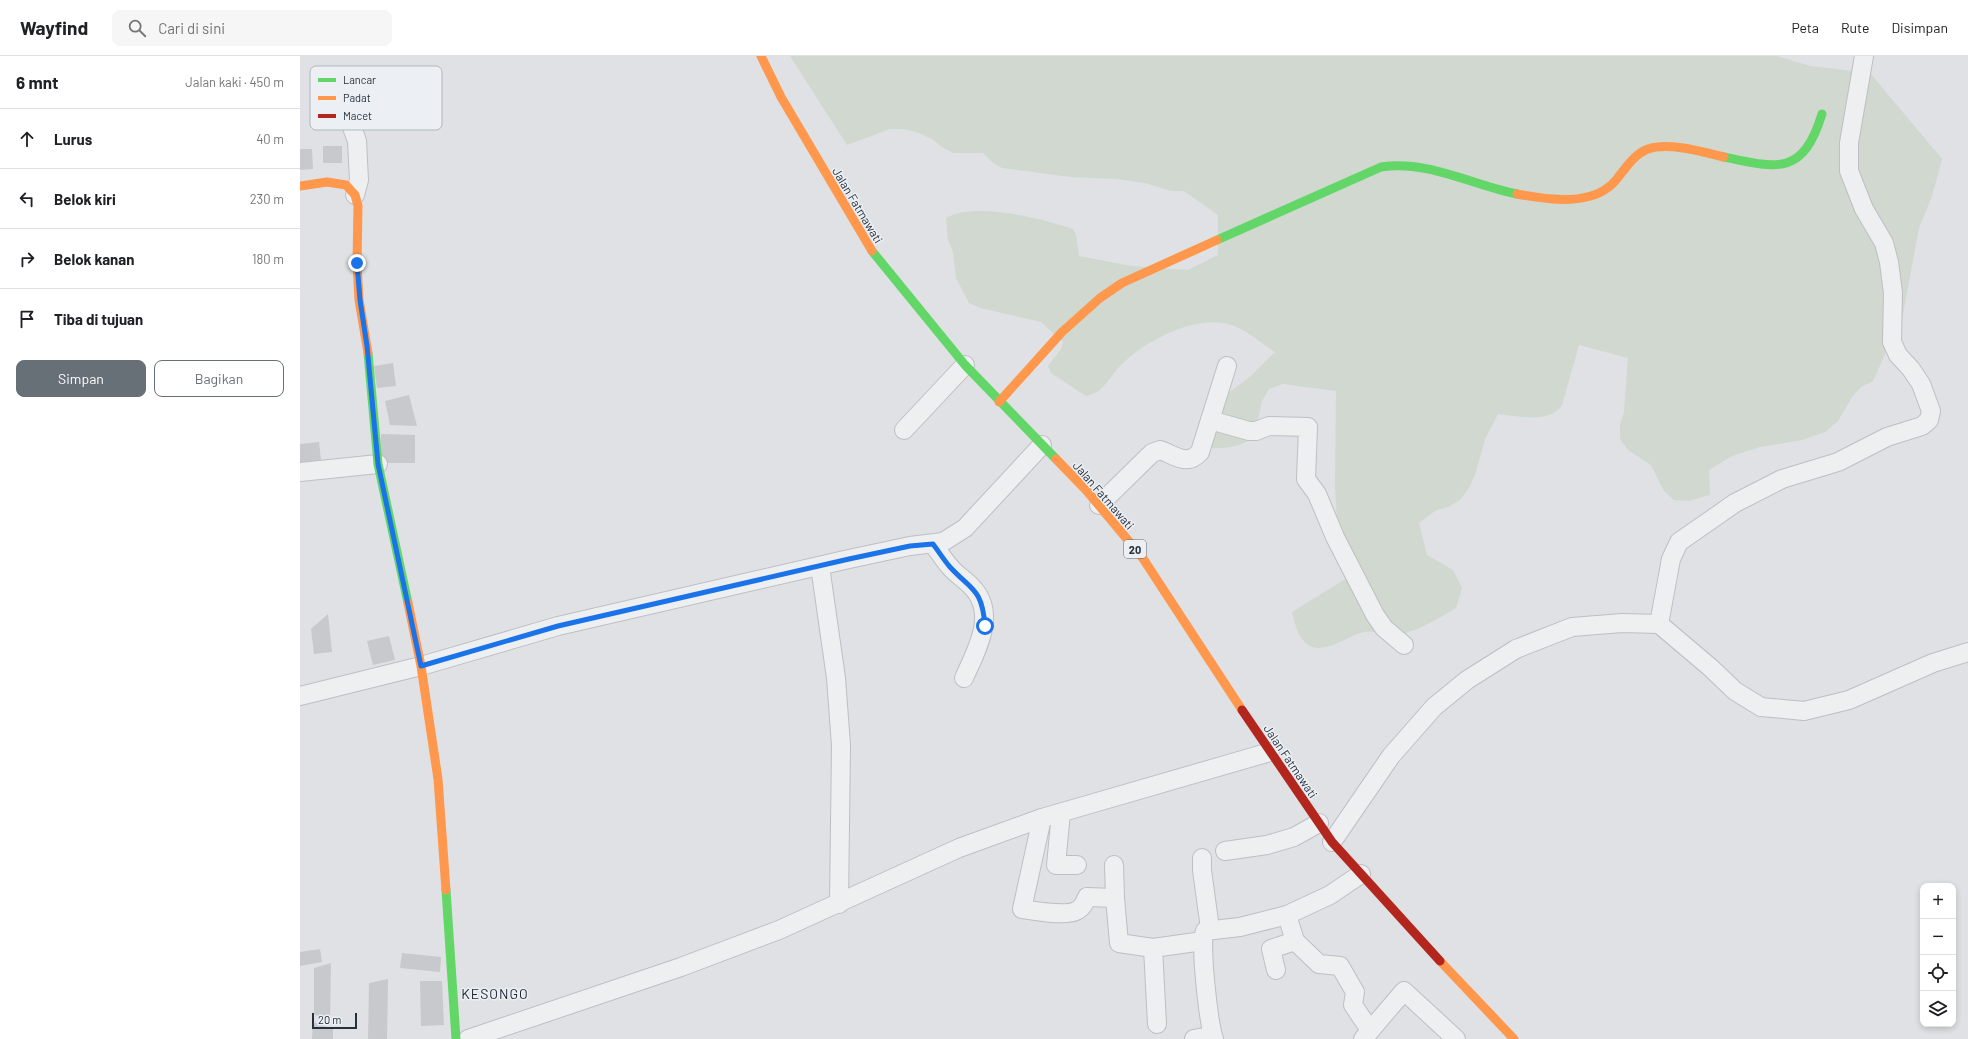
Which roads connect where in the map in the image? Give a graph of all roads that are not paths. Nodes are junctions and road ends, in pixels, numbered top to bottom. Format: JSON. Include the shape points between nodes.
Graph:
{"nodes":[{"id":1,"x":762,"y":56,"type":"edge"},
{"id":2,"x":1864,"y":56,"type":"edge"},
{"id":3,"x":1822,"y":114,"type":"dead end"},
{"id":4,"x":354,"y":130,"type":"edge"},
{"id":5,"x":300,"y":186,"type":"edge"},
{"id":6,"x":355,"y":195,"type":"junction"},
{"id":7,"x":965,"y":365,"type":"junction"},
{"id":8,"x":1227,"y":366,"type":"dead end"},
{"id":9,"x":999,"y":402,"type":"junction"},
{"id":10,"x":1210,"y":420,"type":"junction"},
{"id":11,"x":904,"y":430,"type":"dead end"},
{"id":12,"x":1042,"y":445,"type":"junction"},
{"id":13,"x":378,"y":464,"type":"junction"},
{"id":14,"x":300,"y":472,"type":"edge"},
{"id":15,"x":1099,"y":505,"type":"junction"},
{"id":16,"x":933,"y":544,"type":"junction"},
{"id":17,"x":820,"y":566,"type":"junction"},
{"id":18,"x":1659,"y":624,"type":"junction"},
{"id":19,"x":1404,"y":645,"type":"dead end"},
{"id":20,"x":1968,"y":652,"type":"edge"},
{"id":21,"x":421,"y":666,"type":"junction"},
{"id":22,"x":964,"y":678,"type":"dead end"},
{"id":23,"x":300,"y":696,"type":"edge"},
{"id":24,"x":1270,"y":752,"type":"junction"},
{"id":25,"x":1061,"y":813,"type":"junction"},
{"id":26,"x":1042,"y":818,"type":"junction"},
{"id":27,"x":1319,"y":824,"type":"junction"},
{"id":28,"x":1332,"y":842,"type":"junction"},
{"id":29,"x":1225,"y":851,"type":"dead end"},
{"id":30,"x":1202,"y":858,"type":"dead end"},
{"id":31,"x":1077,"y":865,"type":"dead end"},
{"id":32,"x":1114,"y":865,"type":"dead end"},
{"id":33,"x":1361,"y":874,"type":"junction"},
{"id":34,"x":1115,"y":898,"type":"junction"},
{"id":35,"x":839,"y":904,"type":"junction"},
{"id":36,"x":1287,"y":916,"type":"junction"},
{"id":37,"x":1207,"y":935,"type":"junction"},
{"id":38,"x":1295,"y":941,"type":"junction"},
{"id":39,"x":1153,"y":948,"type":"junction"},
{"id":40,"x":1276,"y":970,"type":"dead end"},
{"id":41,"x":1157,"y":1024,"type":"dead end"},
{"id":42,"x":1367,"y":1035,"type":"edge"},
{"id":43,"x":1213,"y":1037,"type":"edge"},
{"id":44,"x":1452,"y":1038,"type":"edge"},
{"id":45,"x":456,"y":1039,"type":"edge"},
{"id":46,"x":468,"y":1039,"type":"edge"},
{"id":47,"x":1194,"y":1039,"type":"edge"},
{"id":48,"x":1514,"y":1039,"type":"edge"}],
"edges":[{"from":1,"to":7,"type":"main road","name":"Jalan Fatmawati","number":"20","via":[[781,97],[866,244]]},
{"from":2,"to":18,"type":"street","via":[[1849,143],[1849,171],[1864,209],[1884,243],[1889,262],[1893,293],[1892,342],[1898,355],[1921,384],[1931,411],[1929,420],[1922,426],[1887,437],[1838,462],[1782,479],[1735,503],[1679,542],[1671,559]]},
{"from":3,"to":9,"type":"main road","via":[[1814,138],[1805,151],[1796,160],[1786,164],[1744,160],[1682,147],[1647,149],[1635,157],[1614,183],[1602,193],[1579,197],[1558,199],[1516,193],[1484,186],[1418,165],[1396,164],[1381,167],[1122,283],[1100,298],[1062,332]]},
{"from":4,"to":6,"type":"street","via":[[358,141],[360,180]]},
{"from":5,"to":6,"type":"main road","via":[[327,182],[346,185]]},
{"from":6,"to":13,"type":"main road","via":[[358,206],[357,263],[360,300]]},
{"from":7,"to":9,"type":"main road","name":"Jalan Fatmawati","number":"20"},
{"from":7,"to":11,"type":"street"},
{"from":8,"to":10,"type":"street"},
{"from":9,"to":12,"type":"main road","name":"Jalan Fatmawati","number":"20"},
{"from":10,"to":15,"type":"street","via":[[1200,452],[1195,458],[1179,459],[1160,450],[1152,453]]},
{"from":10,"to":19,"type":"street","via":[[1248,431],[1269,426],[1308,427],[1306,479],[1317,494],[1335,537],[1375,615],[1384,628]]},
{"from":12,"to":15,"type":"main road","name":"Jalan Fatmawati","number":"20"},
{"from":12,"to":16,"type":"street","via":[[965,528],[943,542]]},
{"from":13,"to":14,"type":"street"},
{"from":13,"to":21,"type":"main road"},
{"from":15,"to":24,"type":"main road","name":"Jalan Fatmawati","number":"20","via":[[1142,557]]},
{"from":16,"to":17,"type":"street","via":[[910,546]]},
{"from":16,"to":22,"type":"street","via":[[949,566],[971,586],[981,603],[985,626],[981,642]]},
{"from":17,"to":21,"type":"street","via":[[558,626]]},
{"from":17,"to":35,"type":"street","via":[[836,678],[841,745]]},
{"from":18,"to":20,"type":"street","via":[[1735,691],[1761,707],[1804,711],[1850,700],[1933,663]]},
{"from":18,"to":28,"type":"street","via":[[1622,623],[1572,627],[1516,649],[1467,680],[1434,707],[1391,756]]},
{"from":21,"to":23,"type":"street"},
{"from":21,"to":45,"type":"main road","via":[[438,779]]},
{"from":24,"to":25,"type":"street"},
{"from":24,"to":27,"type":"main road","name":"Jalan Fatmawati","number":"20"},
{"from":25,"to":26,"type":"street"},
{"from":25,"to":31,"type":"street","via":[[1056,865]]},
{"from":26,"to":34,"type":"street","via":[[1022,910],[1068,913],[1083,906],[1087,897]]},
{"from":26,"to":35,"type":"street","via":[[959,848]]},
{"from":27,"to":28,"type":"main road","name":"Jalan Fatmawati","number":"20"},
{"from":27,"to":29,"type":"street","via":[[1294,837],[1268,845]]},
{"from":28,"to":33,"type":"main road","name":"Jalan Fatmawati","number":"20"},
{"from":30,"to":37,"type":"street"},
{"from":32,"to":34,"type":"street"},
{"from":33,"to":36,"type":"street","via":[[1330,895]]},
{"from":33,"to":48,"type":"main road","name":"Jalan Fatmawati","number":"20"},
{"from":34,"to":39,"type":"street","via":[[1119,943]]},
{"from":35,"to":46,"type":"street","via":[[779,930],[680,967]]},
{"from":36,"to":37,"type":"street"},
{"from":36,"to":38,"type":"street"},
{"from":37,"to":39,"type":"street"},
{"from":37,"to":43,"type":"street"},
{"from":38,"to":40,"type":"street","via":[[1271,950]]},
{"from":38,"to":42,"type":"street","via":[[1319,964],[1340,966],[1355,992],[1353,1004]]},
{"from":39,"to":41,"type":"street"},
{"from":42,"to":44,"type":"street","via":[[1404,991]]},
{"from":43,"to":47,"type":"street"}]}
